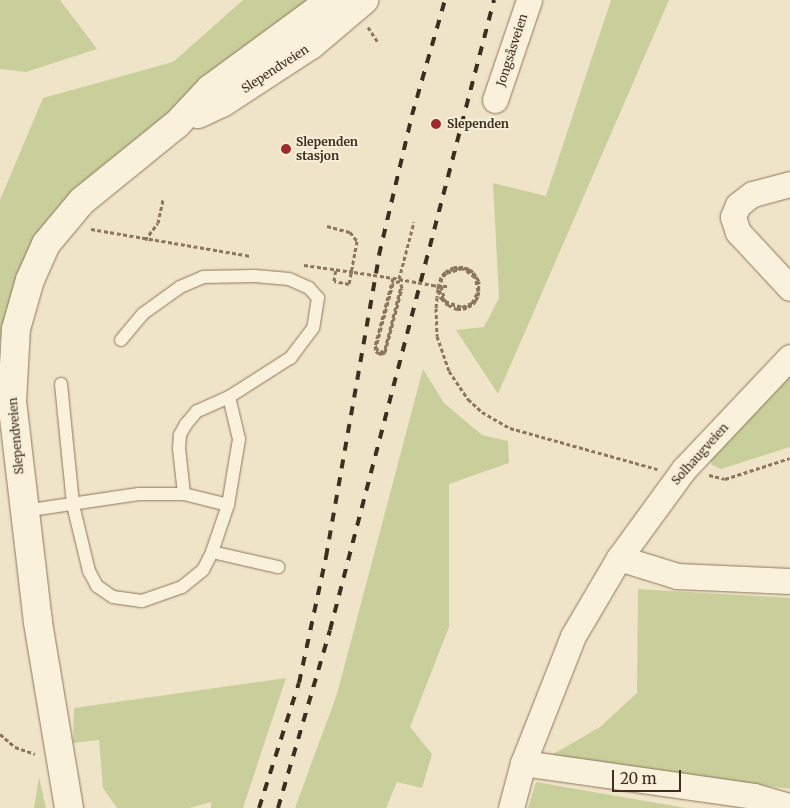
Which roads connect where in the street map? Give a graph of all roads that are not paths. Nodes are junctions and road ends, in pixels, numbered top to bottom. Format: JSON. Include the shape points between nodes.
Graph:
{"nodes":[{"id":1,"x":331,"y":0,"type":"edge"},
{"id":2,"x":529,"y":0,"type":"edge"},
{"id":3,"x":366,"y":14,"type":"edge"},
{"id":4,"x":495,"y":100,"type":"dead end"},
{"id":5,"x":177,"y":124,"type":"junction"},
{"id":6,"x":790,"y":184,"type":"edge"},
{"id":7,"x":790,"y":288,"type":"edge"},
{"id":8,"x":121,"y":340,"type":"dead end"},
{"id":9,"x":790,"y":357,"type":"edge"},
{"id":10,"x":61,"y":384,"type":"dead end"},
{"id":11,"x":230,"y":397,"type":"junction"},
{"id":12,"x":6,"y":403,"type":"edge"},
{"id":13,"x":184,"y":494,"type":"junction"},
{"id":14,"x":73,"y":505,"type":"junction"},
{"id":15,"x":228,"y":505,"type":"junction"},
{"id":16,"x":24,"y":511,"type":"junction"},
{"id":17,"x":212,"y":552,"type":"junction"},
{"id":18,"x":620,"y":558,"type":"junction"},
{"id":19,"x":278,"y":567,"type":"dead end"},
{"id":20,"x":790,"y":581,"type":"edge"},
{"id":21,"x":523,"y":763,"type":"junction"},
{"id":22,"x":790,"y":806,"type":"edge"},
{"id":23,"x":69,"y":808,"type":"edge"},
{"id":24,"x":511,"y":808,"type":"edge"}],
"edges":[{"from":1,"to":5,"type":"main road","name":"Slependveien","via":[[210,89]]},
{"from":2,"to":4,"type":"street","name":"Jongsåsveien"},
{"from":3,"to":5,"type":"main road","name":"Slependveien","via":[[310,45],[222,103]]},
{"from":5,"to":12,"type":"main road","name":"Slependveien","via":[[82,201],[46,244],[20,312]]},
{"from":6,"to":7,"type":"street","via":[[752,194],[738,205],[733,217],[738,232]]},
{"from":8,"to":11,"type":"lane","via":[[144,313],[180,286],[203,277],[289,279],[309,288],[318,298],[313,328],[290,358]]},
{"from":9,"to":18,"type":"street","name":"Solhaugveien","via":[[684,469]]},
{"from":10,"to":14,"type":"lane"},
{"from":11,"to":13,"type":"lane","via":[[197,411],[180,435]]},
{"from":11,"to":15,"type":"lane","via":[[239,439]]},
{"from":12,"to":16,"type":"main road","name":"Slependveien"},
{"from":13,"to":14,"type":"lane","via":[[139,494]]},
{"from":13,"to":15,"type":"lane"},
{"from":14,"to":16,"type":"lane"},
{"from":14,"to":17,"type":"lane","via":[[89,571],[97,586],[113,598],[142,601],[182,587],[203,570]]},
{"from":15,"to":17,"type":"lane"},
{"from":16,"to":23,"type":"main road","name":"Slependveien","via":[[38,622]]},
{"from":17,"to":19,"type":"lane"},
{"from":18,"to":20,"type":"street","via":[[677,576]]},
{"from":18,"to":21,"type":"street","name":"Solhaugveien","via":[[573,636]]},
{"from":21,"to":22,"type":"street","via":[[735,793]]},
{"from":21,"to":24,"type":"street","name":"Solhaugveien"}]}
